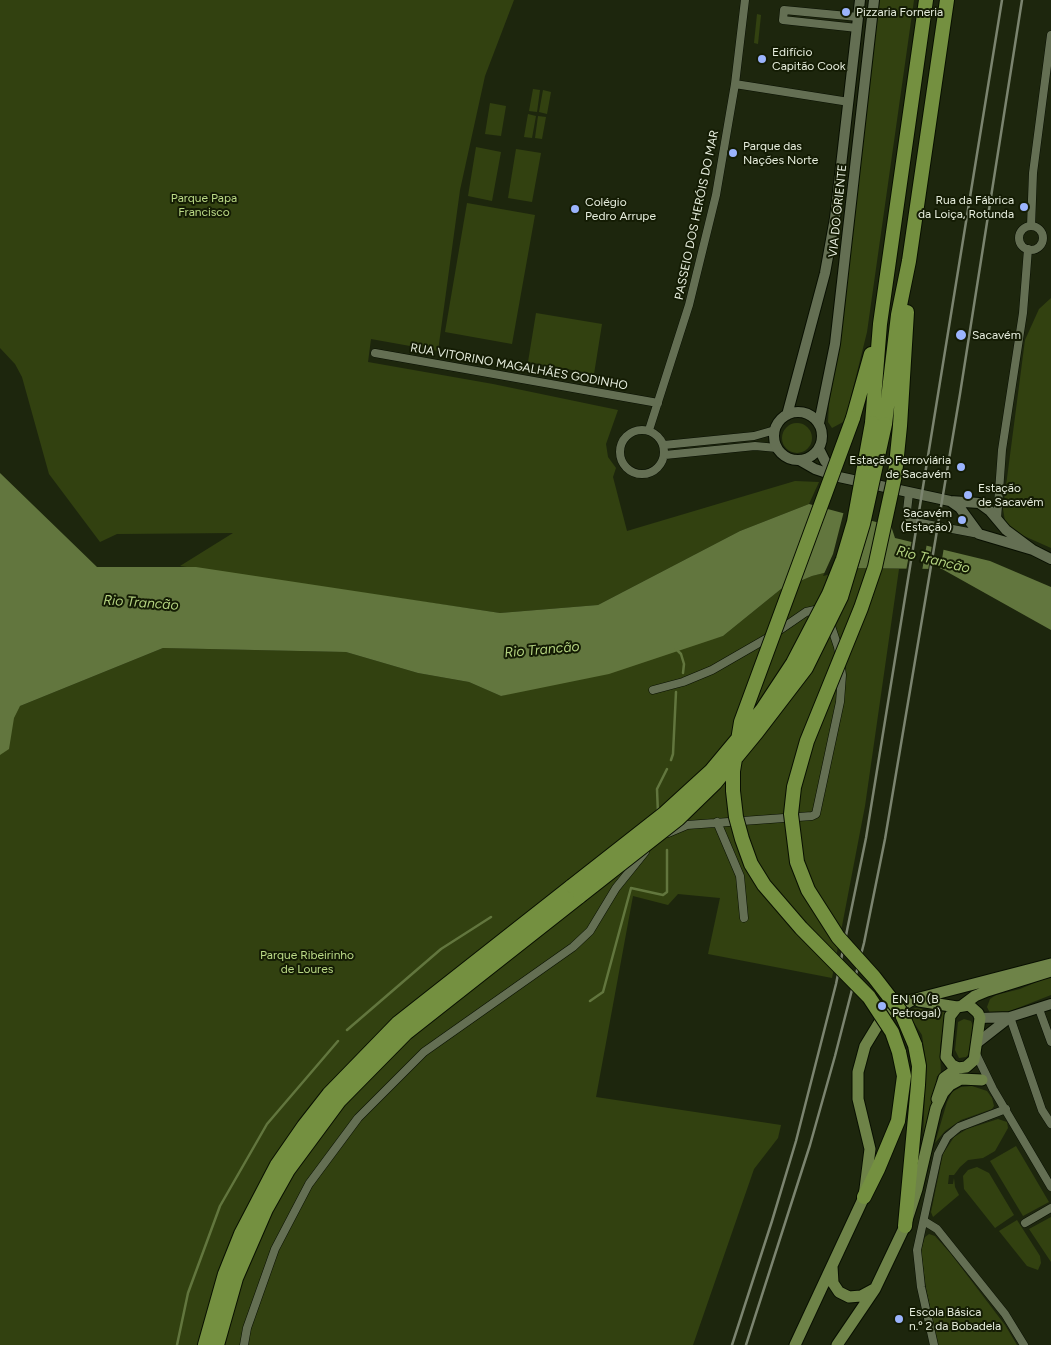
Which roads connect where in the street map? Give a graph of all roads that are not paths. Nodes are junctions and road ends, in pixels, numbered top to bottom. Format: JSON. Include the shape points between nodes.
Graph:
{"nodes":[{"id":1,"x":745,"y":0,"type":"edge"},
{"id":2,"x":860,"y":0,"type":"edge"},
{"id":3,"x":874,"y":0,"type":"edge"},
{"id":4,"x":926,"y":0,"type":"edge"},
{"id":5,"x":947,"y":0,"type":"edge"},
{"id":6,"x":858,"y":22,"type":"junction"},
{"id":7,"x":1051,"y":35,"type":"edge"},
{"id":8,"x":865,"y":76,"type":"junction"},
{"id":9,"x":735,"y":84,"type":"junction"},
{"id":10,"x":849,"y":102,"type":"junction"},
{"id":11,"x":860,"y":127,"type":"junction"},
{"id":12,"x":1031,"y":226,"type":"junction"},
{"id":13,"x":1047,"y":240,"type":"edge"},
{"id":14,"x":1028,"y":249,"type":"junction"},
{"id":15,"x":909,"y":261,"type":"junction"},
{"id":16,"x":880,"y":324,"type":"junction"},
{"id":17,"x":375,"y":353,"type":"dead end"},
{"id":18,"x":658,"y":404,"type":"junction"},
{"id":19,"x":787,"y":415,"type":"junction"},
{"id":20,"x":819,"y":423,"type":"junction"},
{"id":21,"x":878,"y":424,"type":"junction"},
{"id":22,"x":649,"y":430,"type":"junction"},
{"id":23,"x":775,"y":430,"type":"junction"},
{"id":24,"x":664,"y":445,"type":"junction"},
{"id":25,"x":777,"y":448,"type":"junction"},
{"id":26,"x":819,"y":449,"type":"junction"},
{"id":27,"x":665,"y":455,"type":"junction"},
{"id":28,"x":801,"y":461,"type":"junction"},
{"id":29,"x":839,"y":477,"type":"junction"},
{"id":30,"x":998,"y":490,"type":"junction"},
{"id":31,"x":909,"y":493,"type":"junction"},
{"id":32,"x":950,"y":501,"type":"junction"},
{"id":33,"x":979,"y":503,"type":"junction"},
{"id":34,"x":997,"y":519,"type":"junction"},
{"id":35,"x":981,"y":534,"type":"junction"},
{"id":36,"x":1033,"y":550,"type":"junction"},
{"id":37,"x":1051,"y":559,"type":"edge"},
{"id":38,"x":653,"y":690,"type":"dead end"},
{"id":39,"x":717,"y":822,"type":"junction"},
{"id":40,"x":576,"y":891,"type":"junction"},
{"id":41,"x":744,"y":918,"type":"dead end"},
{"id":42,"x":1051,"y":964,"type":"edge"},
{"id":43,"x":1051,"y":971,"type":"edge"},
{"id":44,"x":987,"y":991,"type":"junction"},
{"id":45,"x":912,"y":1000,"type":"junction"},
{"id":46,"x":1051,"y":1004,"type":"edge"},
{"id":47,"x":960,"y":1006,"type":"junction"},
{"id":48,"x":1039,"y":1009,"type":"junction"},
{"id":49,"x":979,"y":1015,"type":"junction"},
{"id":50,"x":1010,"y":1017,"type":"junction"},
{"id":51,"x":1051,"y":1042,"type":"edge"},
{"id":52,"x":976,"y":1048,"type":"junction"},
{"id":53,"x":962,"y":1067,"type":"junction"},
{"id":54,"x":982,"y":1080,"type":"junction"},
{"id":55,"x":993,"y":1089,"type":"junction"},
{"id":56,"x":936,"y":1108,"type":"junction"},
{"id":57,"x":1006,"y":1109,"type":"junction"},
{"id":58,"x":1051,"y":1124,"type":"edge"},
{"id":59,"x":1051,"y":1187,"type":"edge"},
{"id":60,"x":864,"y":1197,"type":"junction"},
{"id":61,"x":1051,"y":1208,"type":"edge"},
{"id":62,"x":924,"y":1221,"type":"junction"},
{"id":63,"x":1025,"y":1223,"type":"dead end"},
{"id":64,"x":905,"y":1226,"type":"junction"},
{"id":65,"x":832,"y":1261,"type":"junction"},
{"id":66,"x":875,"y":1289,"type":"junction"},
{"id":67,"x":205,"y":1345,"type":"edge"},
{"id":68,"x":217,"y":1345,"type":"edge"},
{"id":69,"x":244,"y":1345,"type":"edge"},
{"id":70,"x":795,"y":1345,"type":"edge"},
{"id":71,"x":837,"y":1345,"type":"edge"},
{"id":72,"x":934,"y":1345,"type":"edge"},
{"id":73,"x":1024,"y":1345,"type":"edge"}],
"edges":[{"from":1,"to":9,"type":"street","name":"PASSEIO DOS HERÓIS DO MAR"},
{"from":2,"to":6,"type":"street","name":"VIA DO ORIENTE"},
{"from":3,"to":8,"type":"street","name":"VIA DO ORIENTE"},
{"from":4,"to":16,"type":"highway"},
{"from":5,"to":15,"type":"highway"},
{"from":6,"to":6,"type":"street","via":[[784,10],[783,20]]},
{"from":6,"to":10,"type":"street","name":"VIA DO ORIENTE"},
{"from":7,"to":12,"type":"street","via":[[1033,174]]},
{"from":8,"to":10,"type":"street"},
{"from":8,"to":11,"type":"street","name":"VIA DO ORIENTE"},
{"from":9,"to":10,"type":"street"},
{"from":9,"to":18,"type":"street","name":"PASSEIO DOS HERÓIS DO MAR","via":[[712,212],[689,305]]},
{"from":10,"to":11,"type":"street"},
{"from":10,"to":19,"type":"street","name":"VIA DO ORIENTE","via":[[836,218],[825,273]]},
{"from":11,"to":20,"type":"street","name":"VIA DO ORIENTE","via":[[835,344]]},
{"from":12,"to":13,"type":"street","via":[[1039,228]]},
{"from":12,"to":14,"type":"street","via":[[1020,236],[1021,244]]},
{"from":13,"to":14,"type":"street","via":[[1036,249]]},
{"from":14,"to":30,"type":"street"},
{"from":15,"to":21,"type":"highway"},
{"from":15,"to":64,"type":"highway","bridge":true,"via":[[895,475],[874,567],[861,608],[807,741],[794,787],[791,814],[797,862],[808,890],[838,937],[901,1012],[915,1045],[918,1085]]},
{"from":16,"to":21,"type":"highway"},
{"from":16,"to":60,"type":"highway","bridge":true,"via":[[853,418],[741,722],[733,771],[736,818],[752,864],[764,885],[869,997],[882,1014],[899,1052],[904,1076],[898,1121]]},
{"from":17,"to":18,"type":"street","name":"RUA VITORINO MAGALHÃES GODINHO"},
{"from":18,"to":22,"type":"street","name":"PASSEIO DOS HERÓIS DO MAR"},
{"from":19,"to":20,"type":"street","via":[[804,413]]},
{"from":19,"to":23,"type":"street"},
{"from":20,"to":26,"type":"street","via":[[822,431]]},
{"from":21,"to":40,"type":"highway","bridge":true,"via":[[843,559],[830,594],[794,663],[762,710],[711,771]]},
{"from":22,"to":24,"type":"street"},
{"from":22,"to":27,"type":"street","via":[[632,432],[625,438],[620,454],[623,463],[638,474],[647,474],[662,464]]},
{"from":23,"to":24,"type":"street","via":[[754,436]]},
{"from":23,"to":25,"type":"street"},
{"from":24,"to":27,"type":"street"},
{"from":25,"to":27,"type":"street","via":[[755,446]]},
{"from":25,"to":28,"type":"street","via":[[789,459]]},
{"from":26,"to":28,"type":"street"},
{"from":26,"to":29,"type":"street"},
{"from":28,"to":29,"type":"street"},
{"from":29,"to":31,"type":"street"},
{"from":30,"to":33,"type":"street","via":[[988,502]]},
{"from":30,"to":34,"type":"street"},
{"from":31,"to":32,"type":"street"},
{"from":31,"to":35,"type":"street","via":[[907,511],[910,521]]},
{"from":32,"to":33,"type":"street"},
{"from":32,"to":35,"type":"street"},
{"from":33,"to":34,"type":"street"},
{"from":34,"to":35,"type":"street","via":[[990,530]]},
{"from":34,"to":36,"type":"street"},
{"from":35,"to":36,"type":"street"},
{"from":36,"to":37,"type":"street"},
{"from":38,"to":39,"type":"street","via":[[712,670],[806,612],[816,610],[828,616],[838,647],[842,675],[840,702],[816,814]]},
{"from":39,"to":41,"type":"street","via":[[740,876]]},
{"from":39,"to":69,"type":"street","via":[[688,826],[663,836],[641,855],[590,931],[573,947],[424,1052],[358,1118],[309,1184],[275,1249]]},
{"from":40,"to":67,"type":"highway","via":[[398,1023],[329,1094],[277,1165],[241,1234],[222,1283]]},
{"from":40,"to":68,"type":"highway","via":[[406,1033],[339,1101],[288,1170],[262,1216],[236,1278]]},
{"from":42,"to":45,"type":"main road"},
{"from":43,"to":44,"type":"main road"},
{"from":44,"to":47,"type":"main road"},
{"from":44,"to":49,"type":"main road","via":[[979,1001]]},
{"from":45,"to":47,"type":"main road"},
{"from":45,"to":60,"type":"main road","via":[[882,1018],[860,1059],[858,1099],[870,1149]]},
{"from":46,"to":48,"type":"street"},
{"from":47,"to":49,"type":"main road","via":[[969,1005]]},
{"from":47,"to":53,"type":"main road","via":[[950,1016],[945,1052],[948,1061]]},
{"from":48,"to":50,"type":"street"},
{"from":48,"to":51,"type":"street"},
{"from":49,"to":50,"type":"street"},
{"from":49,"to":52,"type":"main road"},
{"from":50,"to":52,"type":"street"},
{"from":50,"to":58,"type":"street","via":[[1042,1110]]},
{"from":52,"to":53,"type":"main road","via":[[971,1064]]},
{"from":52,"to":55,"type":"street"},
{"from":53,"to":54,"type":"street"},
{"from":53,"to":56,"type":"main road","via":[[944,1078]]},
{"from":54,"to":55,"type":"street"},
{"from":54,"to":56,"type":"main road","via":[[967,1078],[956,1081],[943,1093]]},
{"from":55,"to":57,"type":"street"},
{"from":56,"to":64,"type":"main road"},
{"from":57,"to":59,"type":"street"},
{"from":57,"to":62,"type":"street","via":[[963,1125],[947,1137],[938,1154]]},
{"from":60,"to":65,"type":"main road"},
{"from":61,"to":63,"type":"street"},
{"from":62,"to":72,"type":"street","via":[[917,1256]]},
{"from":62,"to":73,"type":"street","via":[[937,1229],[1005,1314]]},
{"from":64,"to":66,"type":"main road"},
{"from":65,"to":66,"type":"main road","via":[[832,1278],[839,1292],[850,1297]]},
{"from":65,"to":70,"type":"main road"},
{"from":66,"to":71,"type":"main road"}]}
